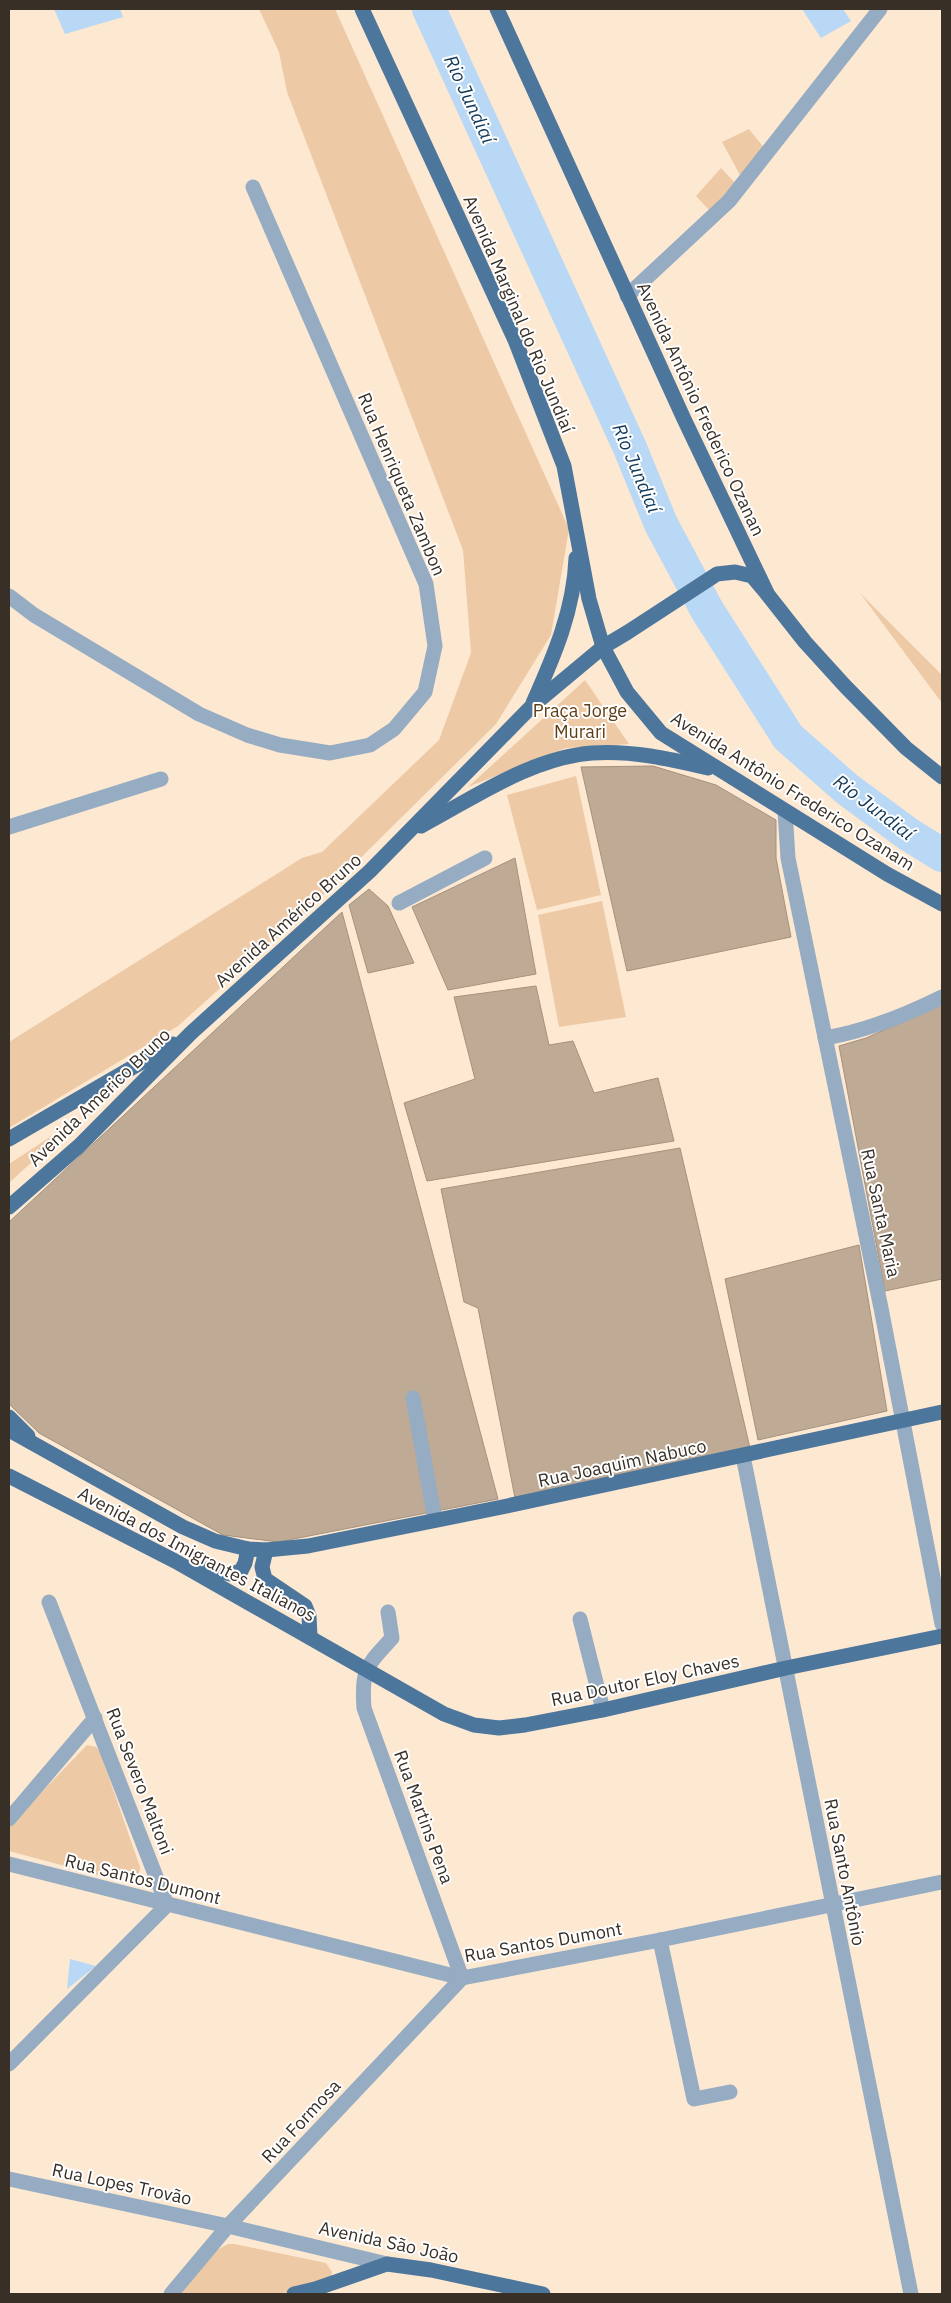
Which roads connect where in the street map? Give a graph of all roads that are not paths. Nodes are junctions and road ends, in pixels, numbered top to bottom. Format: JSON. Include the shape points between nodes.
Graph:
{"nodes":[{"id":1,"x":362,"y":9,"type":"edge"},
{"id":2,"x":497,"y":9,"type":"edge"},
{"id":3,"x":880,"y":9,"type":"edge"},
{"id":4,"x":253,"y":187,"type":"dead end"},
{"id":5,"x":627,"y":296,"type":"junction"},
{"id":6,"x":578,"y":530,"type":"junction"},
{"id":7,"x":9,"y":596,"type":"edge"},
{"id":8,"x":768,"y":596,"type":"junction"},
{"id":9,"x":603,"y":647,"type":"junction"},
{"id":10,"x":531,"y":707,"type":"junction"},
{"id":11,"x":721,"y":771,"type":"junction"},
{"id":12,"x":942,"y":777,"type":"edge"},
{"id":13,"x":162,"y":779,"type":"dead end"},
{"id":14,"x":785,"y":811,"type":"junction"},
{"id":15,"x":9,"y":827,"type":"edge"},
{"id":16,"x":409,"y":832,"type":"junction"},
{"id":17,"x":485,"y":858,"type":"dead end"},
{"id":18,"x":399,"y":903,"type":"dead end"},
{"id":19,"x":942,"y":904,"type":"edge"},
{"id":20,"x":942,"y":997,"type":"edge"},
{"id":21,"x":191,"y":1033,"type":"junction"},
{"id":22,"x":825,"y":1038,"type":"junction"},
{"id":23,"x":9,"y":1140,"type":"edge"},
{"id":24,"x":9,"y":1207,"type":"edge"},
{"id":25,"x":413,"y":1398,"type":"dead end"},
{"id":26,"x":942,"y":1412,"type":"edge"},
{"id":27,"x":9,"y":1417,"type":"edge"},
{"id":28,"x":902,"y":1420,"type":"junction"},
{"id":29,"x":9,"y":1430,"type":"edge"},
{"id":30,"x":34,"y":1443,"type":"junction"},
{"id":31,"x":743,"y":1456,"type":"junction"},
{"id":32,"x":9,"y":1476,"type":"edge"},
{"id":33,"x":435,"y":1520,"type":"junction"},
{"id":34,"x":308,"y":1546,"type":"joint"},
{"id":35,"x":248,"y":1549,"type":"junction"},
{"id":36,"x":266,"y":1550,"type":"junction"},
{"id":37,"x":175,"y":1561,"type":"junction"},
{"id":38,"x":49,"y":1602,"type":"dead end"},
{"id":39,"x":388,"y":1612,"type":"dead end"},
{"id":40,"x":580,"y":1619,"type":"dead end"},
{"id":41,"x":942,"y":1624,"type":"edge"},
{"id":42,"x":310,"y":1636,"type":"junction"},
{"id":43,"x":942,"y":1636,"type":"edge"},
{"id":44,"x":366,"y":1668,"type":"junction"},
{"id":45,"x":786,"y":1668,"type":"junction"},
{"id":46,"x":603,"y":1710,"type":"junction"},
{"id":47,"x":95,"y":1718,"type":"junction"},
{"id":48,"x":9,"y":1819,"type":"edge"},
{"id":49,"x":9,"y":1864,"type":"edge"},
{"id":50,"x":942,"y":1882,"type":"edge"},
{"id":51,"x":832,"y":1904,"type":"junction"},
{"id":52,"x":167,"y":1905,"type":"junction"},
{"id":53,"x":660,"y":1940,"type":"junction"},
{"id":54,"x":462,"y":1978,"type":"junction"},
{"id":55,"x":9,"y":2064,"type":"edge"},
{"id":56,"x":730,"y":2092,"type":"dead end"},
{"id":57,"x":9,"y":2179,"type":"edge"},
{"id":58,"x":228,"y":2226,"type":"junction"},
{"id":59,"x":387,"y":2264,"type":"junction"},
{"id":60,"x":176,"y":2292,"type":"edge"},
{"id":61,"x":315,"y":2292,"type":"edge"},
{"id":62,"x":294,"y":2294,"type":"edge"},
{"id":63,"x":543,"y":2294,"type":"edge"},
{"id":64,"x":911,"y":2294,"type":"edge"}],
"edges":[{"from":1,"to":6,"type":"main road","name":"Avenida Marginal do Rio Jundiaí","via":[[514,340],[564,466]]},
{"from":2,"to":5,"type":"main road","name":"Avenida Antônio Frederico Ozanan"},
{"from":3,"to":5,"type":"street","via":[[728,201]]},
{"from":4,"to":7,"type":"street","name":"Rua Henriqueta Zambon","via":[[426,584],[435,646],[425,692],[394,729],[370,745],[330,753],[280,745],[246,735],[199,714],[34,616]]},
{"from":5,"to":8,"type":"main road","name":"Avenida Antônio Frederico Ozanan"},
{"from":6,"to":9,"type":"main road","name":"Avenida Marginal do Rio Jundiaí","via":[[589,599]]},
{"from":6,"to":10,"type":"main road","via":[[575,582],[560,640]]},
{"from":8,"to":9,"type":"main road","via":[[752,576],[735,572],[717,574]]},
{"from":8,"to":12,"type":"main road","name":"Avenida Antônio Frederico Ozanan","via":[[845,686],[906,748]]},
{"from":9,"to":10,"type":"main road"},
{"from":9,"to":11,"type":"main road","name":"Avenida Antônio Frederico Ozanam","via":[[627,692],[661,733]]},
{"from":10,"to":16,"type":"main road"},
{"from":11,"to":14,"type":"main road","name":"Avenida Antônio Frederico Ozanam"},
{"from":11,"to":16,"type":"main road","via":[[654,756],[592,753],[557,760],[518,774]]},
{"from":13,"to":15,"type":"street"},
{"from":14,"to":19,"type":"main road","name":"Avenida Antônio Frederico Ozanam"},
{"from":14,"to":22,"type":"street","name":"Rua Santa Maria","via":[[788,858]]},
{"from":16,"to":21,"type":"main road","name":"Avenida Américo Bruno"},
{"from":17,"to":18,"type":"street"},
{"from":20,"to":22,"type":"street","via":[[848,1034]]},
{"from":21,"to":23,"type":"main road"},
{"from":21,"to":24,"type":"main road","name":"Avenida Americo Bruno","via":[[79,1146]]},
{"from":22,"to":28,"type":"street","name":"Rua Santa Maria"},
{"from":25,"to":33,"type":"street"},
{"from":26,"to":28,"type":"main road","name":"Rua Joaquim Nabuco"},
{"from":27,"to":30,"type":"main road"},
{"from":28,"to":31,"type":"main road","name":"Rua Joaquim Nabuco"},
{"from":28,"to":41,"type":"street","name":"Rua Santa Maria"},
{"from":29,"to":30,"type":"main road","name":"Avenida dos Imigrantes Italianos"},
{"from":30,"to":35,"type":"main road","name":"Avenida dos Imigrantes Italianos","via":[[183,1527],[216,1541]]},
{"from":31,"to":33,"type":"main road","name":"Rua Joaquim Nabuco"},
{"from":31,"to":45,"type":"street","name":"Rua Santo Antônio"},
{"from":32,"to":37,"type":"main road","name":"Avenida dos Imigrantes Italianos"},
{"from":33,"to":34,"type":"main road","name":"Rua Joaquim Nabuco"},
{"from":34,"to":36,"type":"main road","name":"Avenida dos Imigrantes Italianos"},
{"from":35,"to":36,"type":"main road","name":"Avenida dos Imigrantes Italianos"},
{"from":35,"to":37,"type":"main road","via":[[241,1572],[230,1574]]},
{"from":36,"to":42,"type":"main road","via":[[262,1567],[265,1579],[305,1606]]},
{"from":37,"to":42,"type":"main road","name":"Avenida dos Imigrantes Italianos"},
{"from":38,"to":47,"type":"street","name":"Rua Severo Maltoni"},
{"from":39,"to":44,"type":"street","via":[[392,1638]]},
{"from":40,"to":46,"type":"street"},
{"from":42,"to":44,"type":"main road","name":"Avenida dos Imigrantes Italianos"},
{"from":43,"to":45,"type":"main road","name":"Rua Doutor Eloy Chaves"},
{"from":44,"to":46,"type":"main road","name":"Rua Doutor Eloy Chaves","via":[[444,1714],[474,1725],[499,1728],[525,1725]]},
{"from":44,"to":54,"type":"street","name":"Rua Martins Pena","via":[[362,1687],[364,1708]]},
{"from":45,"to":46,"type":"main road","name":"Rua Doutor Eloy Chaves"},
{"from":45,"to":51,"type":"street","name":"Rua Santo Antônio"},
{"from":47,"to":48,"type":"street"},
{"from":47,"to":52,"type":"street","name":"Rua Severo Maltoni"},
{"from":49,"to":52,"type":"street","name":"Rua Santos Dumont"},
{"from":50,"to":51,"type":"street","name":"Rua Santos Dumont"},
{"from":51,"to":53,"type":"street","name":"Rua Santos Dumont"},
{"from":51,"to":64,"type":"street","name":"Rua Santo Antônio"},
{"from":52,"to":54,"type":"street","name":"Rua Santos Dumont"},
{"from":52,"to":55,"type":"street"},
{"from":53,"to":54,"type":"street","name":"Rua Santos Dumont"},
{"from":53,"to":56,"type":"street","via":[[694,2099]]},
{"from":54,"to":58,"type":"street","name":"Rua Formosa"},
{"from":57,"to":58,"type":"street","name":"Rua Lopes Trovão"},
{"from":58,"to":59,"type":"street","name":"Avenida São João"},
{"from":58,"to":60,"type":"street","name":"Rua Formosa"},
{"from":59,"to":61,"type":"main road"},
{"from":59,"to":63,"type":"main road","name":"Avenida São João"},
{"from":61,"to":62,"type":"main road"}]}
